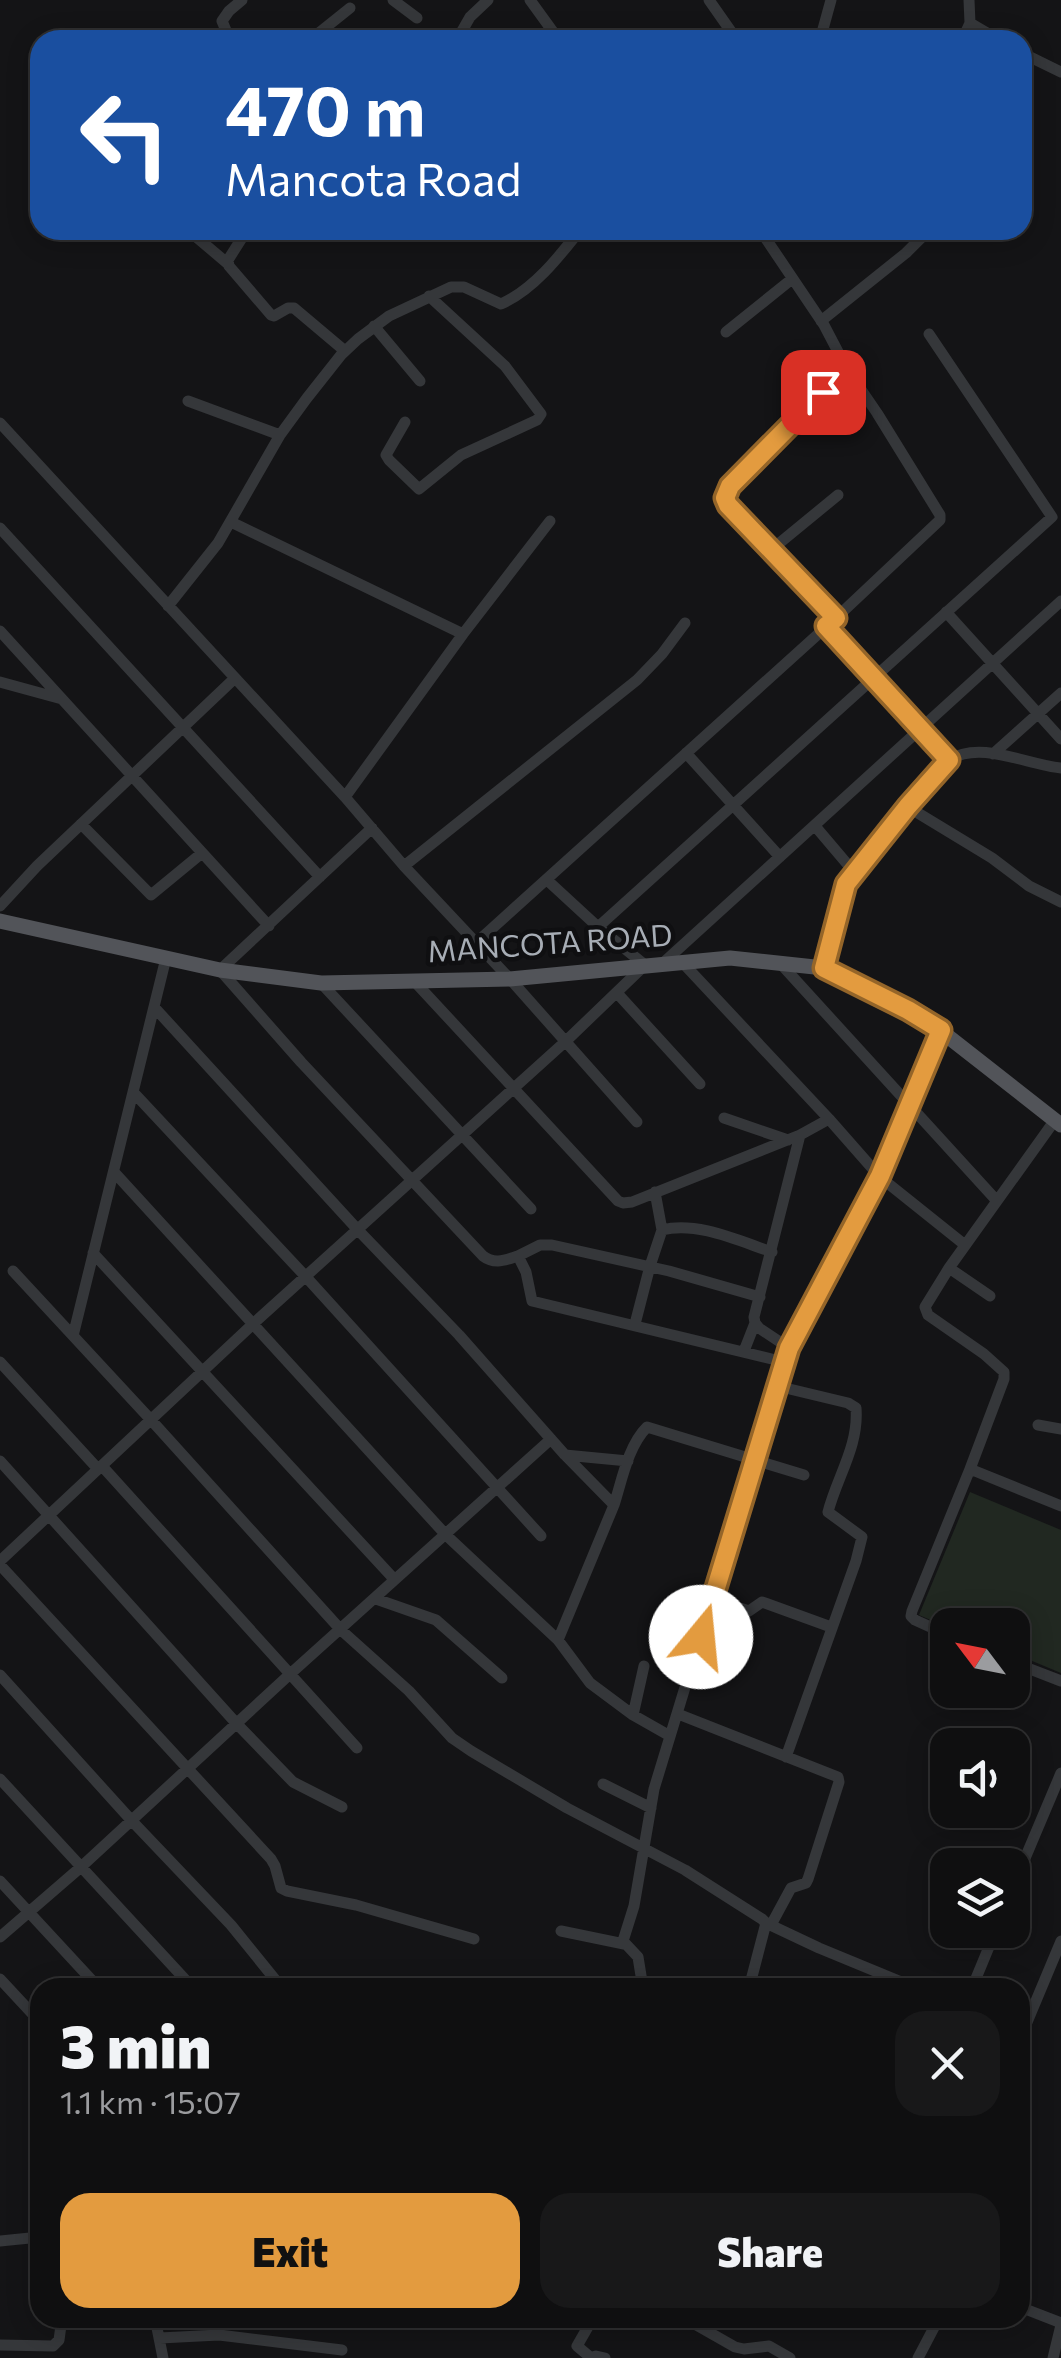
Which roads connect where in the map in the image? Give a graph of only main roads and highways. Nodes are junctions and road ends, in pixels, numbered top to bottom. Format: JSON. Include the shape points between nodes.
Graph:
{"nodes":[{"id":1,"x":0,"y":920,"type":"edge"},
{"id":2,"x":1058,"y":1122,"type":"edge"}],
"edges":[{"from":1,"to":2,"type":"main road","name":"MANCOTA ROAD","via":[[220,970],[321,983],[510,979],[730,958],[824,968],[941,1030]]}]}
